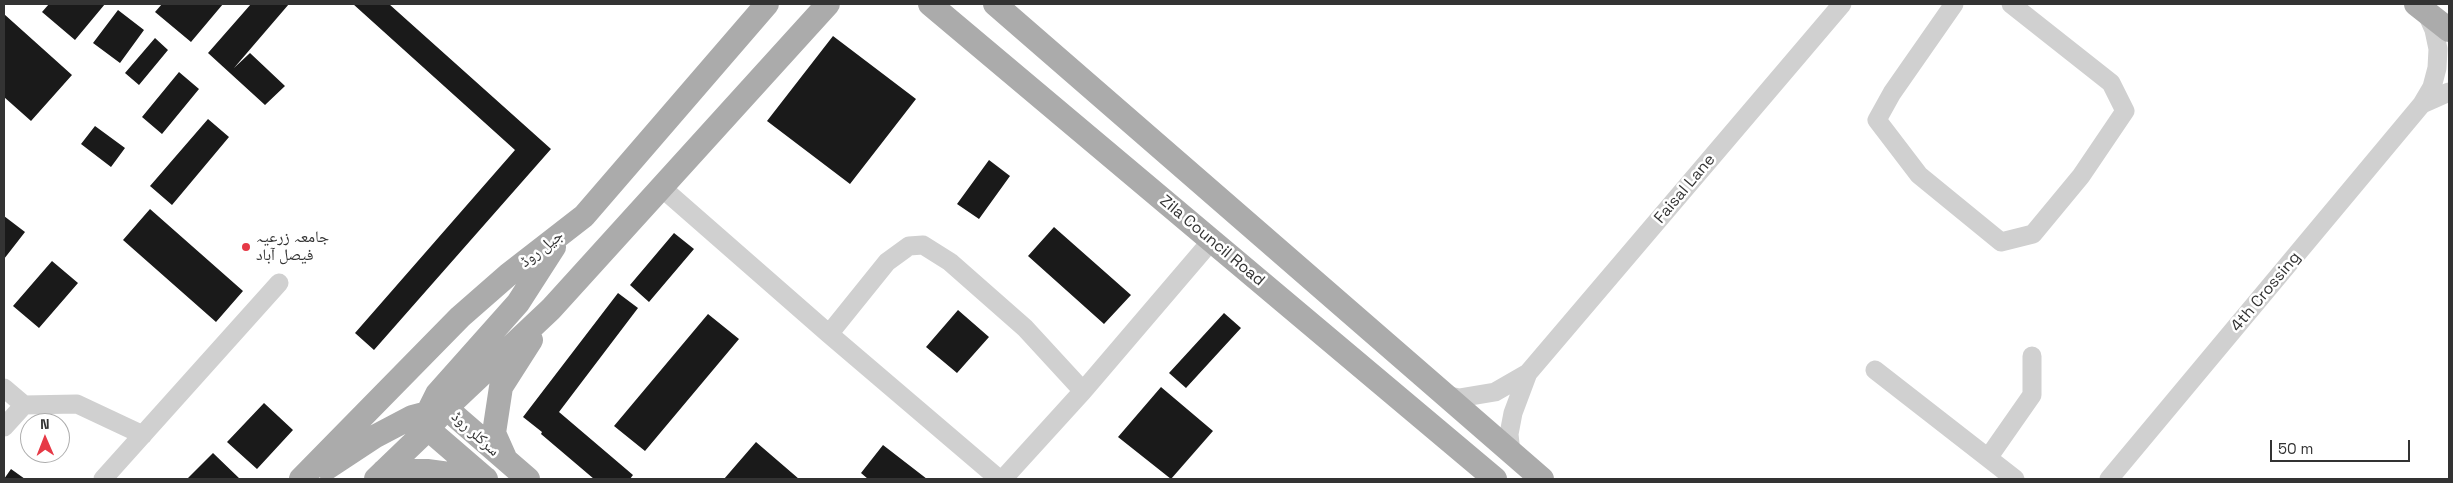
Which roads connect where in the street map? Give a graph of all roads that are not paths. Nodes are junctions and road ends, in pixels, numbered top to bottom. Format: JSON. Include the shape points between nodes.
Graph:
{"nodes":[{"id":1,"x":767,"y":4,"type":"edge"},
{"id":2,"x":828,"y":4,"type":"edge"},
{"id":3,"x":930,"y":4,"type":"edge"},
{"id":4,"x":995,"y":4,"type":"edge"},
{"id":5,"x":1842,"y":4,"type":"edge"},
{"id":6,"x":1954,"y":4,"type":"edge"},
{"id":7,"x":2012,"y":4,"type":"edge"},
{"id":8,"x":2421,"y":8,"type":"edge"},
{"id":9,"x":2449,"y":30,"type":"edge"},
{"id":10,"x":2449,"y":92,"type":"edge"},
{"id":11,"x":2422,"y":104,"type":"junction"},
{"id":12,"x":662,"y":187,"type":"junction"},
{"id":13,"x":563,"y":232,"type":"junction"},
{"id":14,"x":1212,"y":240,"type":"junction"},
{"id":15,"x":279,"y":283,"type":"dead end"},
{"id":16,"x":551,"y":309,"type":"junction"},
{"id":17,"x":829,"y":334,"type":"junction"},
{"id":18,"x":2032,"y":356,"type":"dead end"},
{"id":19,"x":1876,"y":370,"type":"dead end"},
{"id":20,"x":1528,"y":373,"type":"junction"},
{"id":21,"x":4,"y":388,"type":"edge"},
{"id":22,"x":1083,"y":391,"type":"junction"},
{"id":23,"x":1445,"y":395,"type":"junction"},
{"id":24,"x":24,"y":405,"type":"junction"},
{"id":25,"x":434,"y":416,"type":"junction"},
{"id":26,"x":4,"y":428,"type":"edge"},
{"id":27,"x":143,"y":434,"type":"junction"},
{"id":28,"x":1511,"y":453,"type":"junction"},
{"id":29,"x":1988,"y":458,"type":"junction"},
{"id":30,"x":507,"y":462,"type":"junction"},
{"id":31,"x":380,"y":475,"type":"edge"},
{"id":32,"x":440,"y":475,"type":"edge"},
{"id":33,"x":103,"y":479,"type":"edge"},
{"id":34,"x":301,"y":479,"type":"edge"},
{"id":35,"x":308,"y":479,"type":"edge"},
{"id":36,"x":486,"y":479,"type":"edge"},
{"id":37,"x":528,"y":479,"type":"edge"},
{"id":38,"x":999,"y":479,"type":"edge"},
{"id":39,"x":1003,"y":479,"type":"edge"},
{"id":40,"x":1495,"y":479,"type":"edge"},
{"id":41,"x":1542,"y":479,"type":"edge"},
{"id":42,"x":2015,"y":479,"type":"edge"},
{"id":43,"x":2109,"y":479,"type":"edge"}],
"edges":[{"from":1,"to":13,"type":"main road","name":"جیل روڈ","via":[[584,216]]},
{"from":2,"to":12,"type":"main road"},
{"from":3,"to":14,"type":"main road","name":"Zila Council Road"},
{"from":4,"to":23,"type":"main road"},
{"from":5,"to":20,"type":"street","name":"Faisal Lane"},
{"from":6,"to":7,"type":"street","via":[[1877,120],[1920,175],[2000,242],[2033,234],[2081,176],[2125,112],[2111,82]]},
{"from":8,"to":9,"type":"main road"},
{"from":8,"to":11,"type":"street","via":[[2434,30],[2438,49],[2432,87]]},
{"from":10,"to":11,"type":"street"},
{"from":11,"to":43,"type":"street","name":"4th Crossing"},
{"from":12,"to":16,"type":"main road"},
{"from":12,"to":17,"type":"street"},
{"from":13,"to":25,"type":"main road","via":[[518,303],[437,394]]},
{"from":13,"to":34,"type":"main road","name":"جیل روڈ","via":[[460,317]]},
{"from":14,"to":22,"type":"street"},
{"from":14,"to":40,"type":"main road","name":"Zila Council Road"},
{"from":15,"to":27,"type":"street"},
{"from":16,"to":25,"type":"main road"},
{"from":16,"to":30,"type":"main road","via":[[501,387],[494,433]]},
{"from":17,"to":22,"type":"street","via":[[887,262],[909,246],[923,245],[950,262],[1025,328]]},
{"from":17,"to":38,"type":"street"},
{"from":18,"to":29,"type":"street","via":[[2032,395]]},
{"from":19,"to":29,"type":"street"},
{"from":20,"to":23,"type":"street","name":"Faisal Lane","via":[[1495,392],[1458,398]]},
{"from":20,"to":28,"type":"street","name":"Faisal Lane","via":[[1513,413]]},
{"from":21,"to":24,"type":"street"},
{"from":22,"to":39,"type":"street"},
{"from":23,"to":28,"type":"main road"},
{"from":24,"to":26,"type":"street"},
{"from":24,"to":27,"type":"street","via":[[77,404]]},
{"from":25,"to":30,"type":"main road","name":"سرکلر روڈ"},
{"from":25,"to":31,"type":"main road"},
{"from":25,"to":35,"type":"main road","via":[[412,417]]},
{"from":25,"to":36,"type":"main road","name":"سرکلر روڈ"},
{"from":27,"to":33,"type":"street"},
{"from":28,"to":41,"type":"main road"},
{"from":29,"to":42,"type":"street"},
{"from":30,"to":37,"type":"main road","name":"سرکلر روڈ"},
{"from":31,"to":32,"type":"main road"},
{"from":32,"to":36,"type":"main road"}]}
